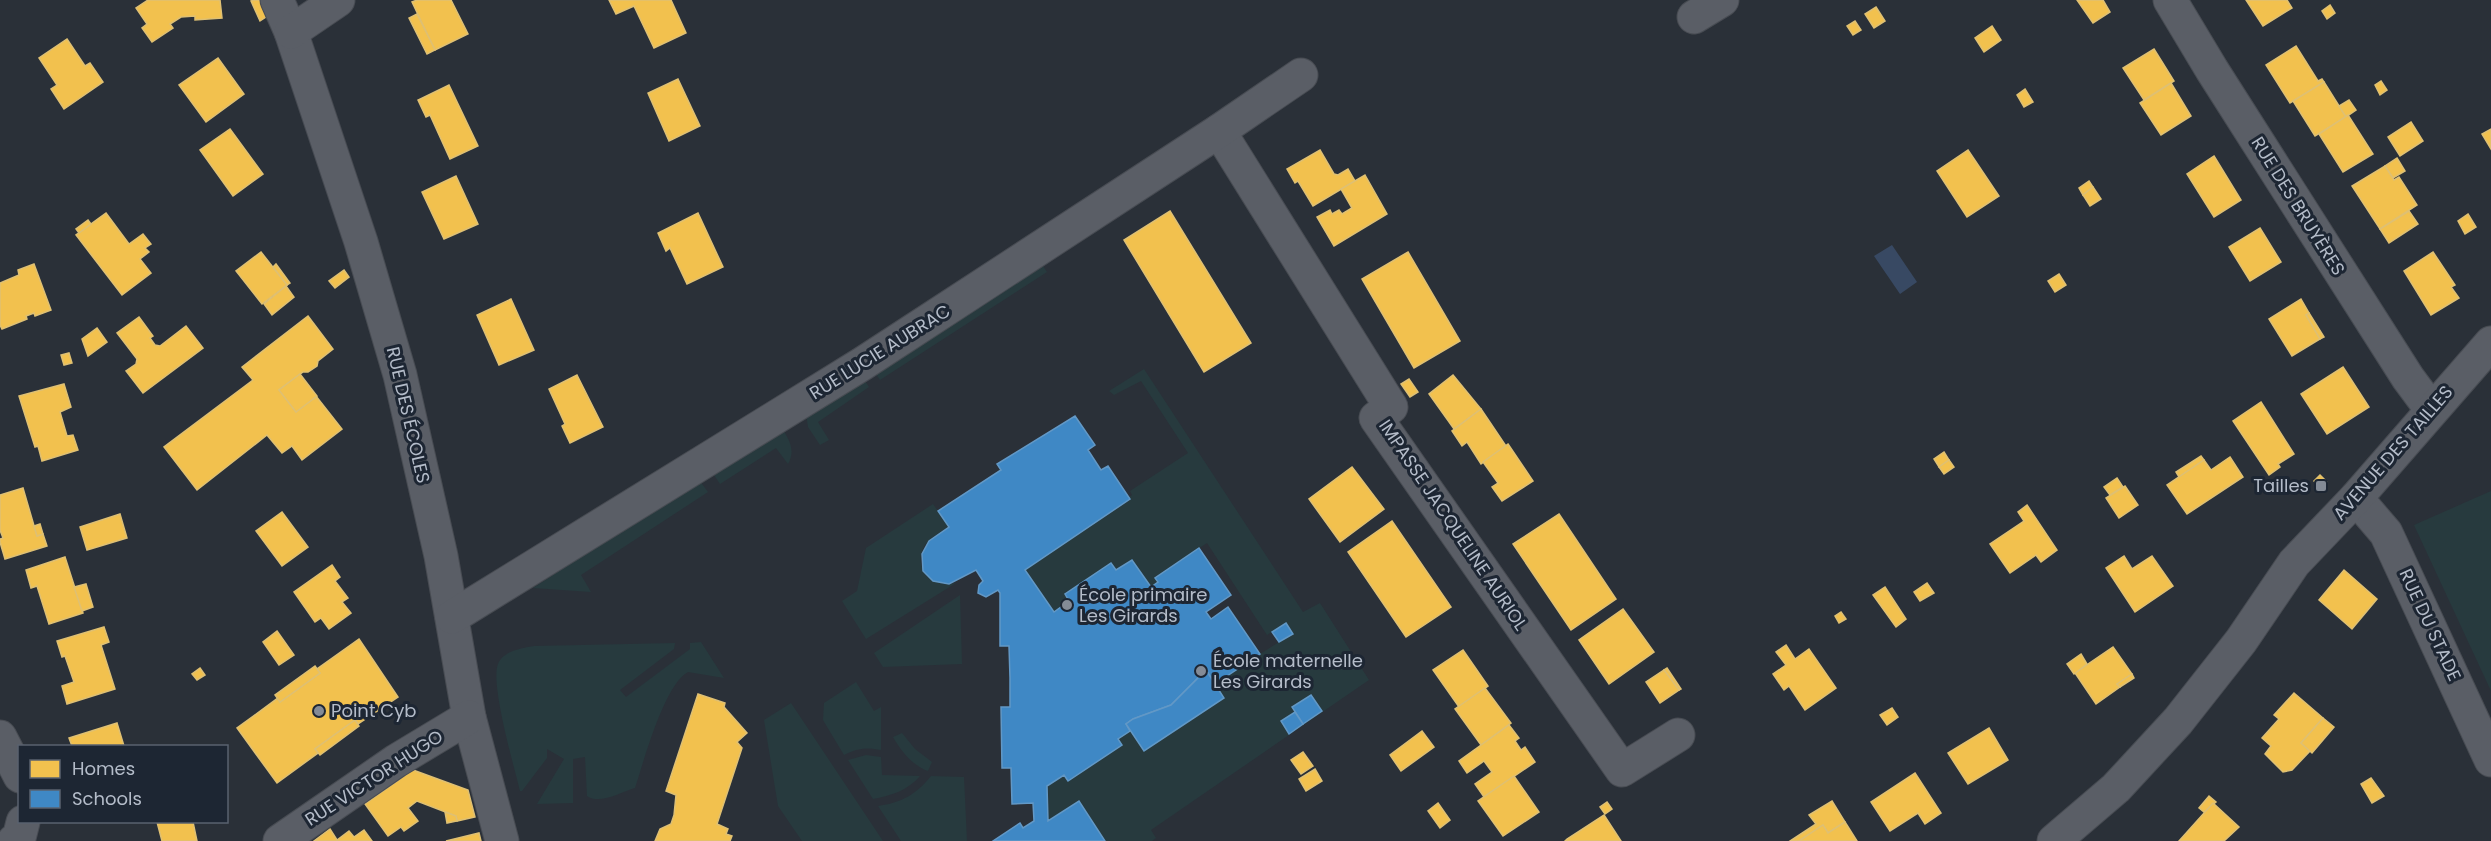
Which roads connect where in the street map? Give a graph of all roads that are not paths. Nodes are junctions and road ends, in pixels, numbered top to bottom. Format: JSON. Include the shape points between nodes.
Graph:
{"nodes":[{"id":1,"x":277,"y":0,"type":"edge"},
{"id":2,"x":338,"y":0,"type":"edge"},
{"id":3,"x":1722,"y":0,"type":"edge"},
{"id":4,"x":2170,"y":0,"type":"edge"},
{"id":5,"x":1694,"y":17,"type":"dead end"},
{"id":6,"x":291,"y":32,"type":"junction"},
{"id":7,"x":1301,"y":75,"type":"dead end"},
{"id":8,"x":1219,"y":131,"type":"junction"},
{"id":9,"x":2491,"y":343,"type":"edge"},
{"id":10,"x":2431,"y":409,"type":"junction"},
{"id":11,"x":2356,"y":498,"type":"junction"},
{"id":12,"x":452,"y":617,"type":"junction"},
{"id":13,"x":469,"y":717,"type":"junction"},
{"id":14,"x":1678,"y":735,"type":"dead end"},
{"id":15,"x":0,"y":737,"type":"edge"},
{"id":16,"x":2491,"y":760,"type":"edge"},
{"id":17,"x":18,"y":772,"type":"edge"},
{"id":18,"x":23,"y":823,"type":"edge"},
{"id":19,"x":14,"y":841,"type":"edge"},
{"id":20,"x":280,"y":841,"type":"edge"},
{"id":21,"x":502,"y":841,"type":"edge"},
{"id":22,"x":2054,"y":841,"type":"edge"}],
"edges":[{"from":1,"to":6,"type":"street","name":"RUE DES ÉCOLES"},
{"from":2,"to":6,"type":"street"},
{"from":3,"to":5,"type":"street"},
{"from":4,"to":10,"type":"street","name":"RUE DES BRUYÈRES"},
{"from":6,"to":12,"type":"street","name":"RUE DES ÉCOLES","via":[[361,242],[400,375]]},
{"from":7,"to":8,"type":"street","name":"RUE LUCIE AUBRAC"},
{"from":8,"to":12,"type":"street","name":"RUE LUCIE AUBRAC","via":[[862,364]]},
{"from":8,"to":14,"type":"street","name":"IMPASSE JACQUELINE AURIOL","via":[[1391,406],[1376,418],[1622,770]]},
{"from":9,"to":10,"type":"street","name":"AVENUE DES TAILLES"},
{"from":10,"to":11,"type":"street","name":"AVENUE DES TAILLES"},
{"from":11,"to":16,"type":"street","name":"RUE DU STADE","via":[[2386,533]]},
{"from":11,"to":22,"type":"street","name":"AVENUE DES TAILLES","via":[[2294,563],[2241,641],[2178,720],[2116,788]]},
{"from":12,"to":13,"type":"street","name":"RUE DES ÉCOLES"},
{"from":13,"to":20,"type":"street","name":"RUE VICTOR HUGO","via":[[396,761]]},
{"from":13,"to":21,"type":"street","name":"RUE DES ÉCOLES"},
{"from":15,"to":17,"type":"street"},
{"from":18,"to":19,"type":"street"}]}
